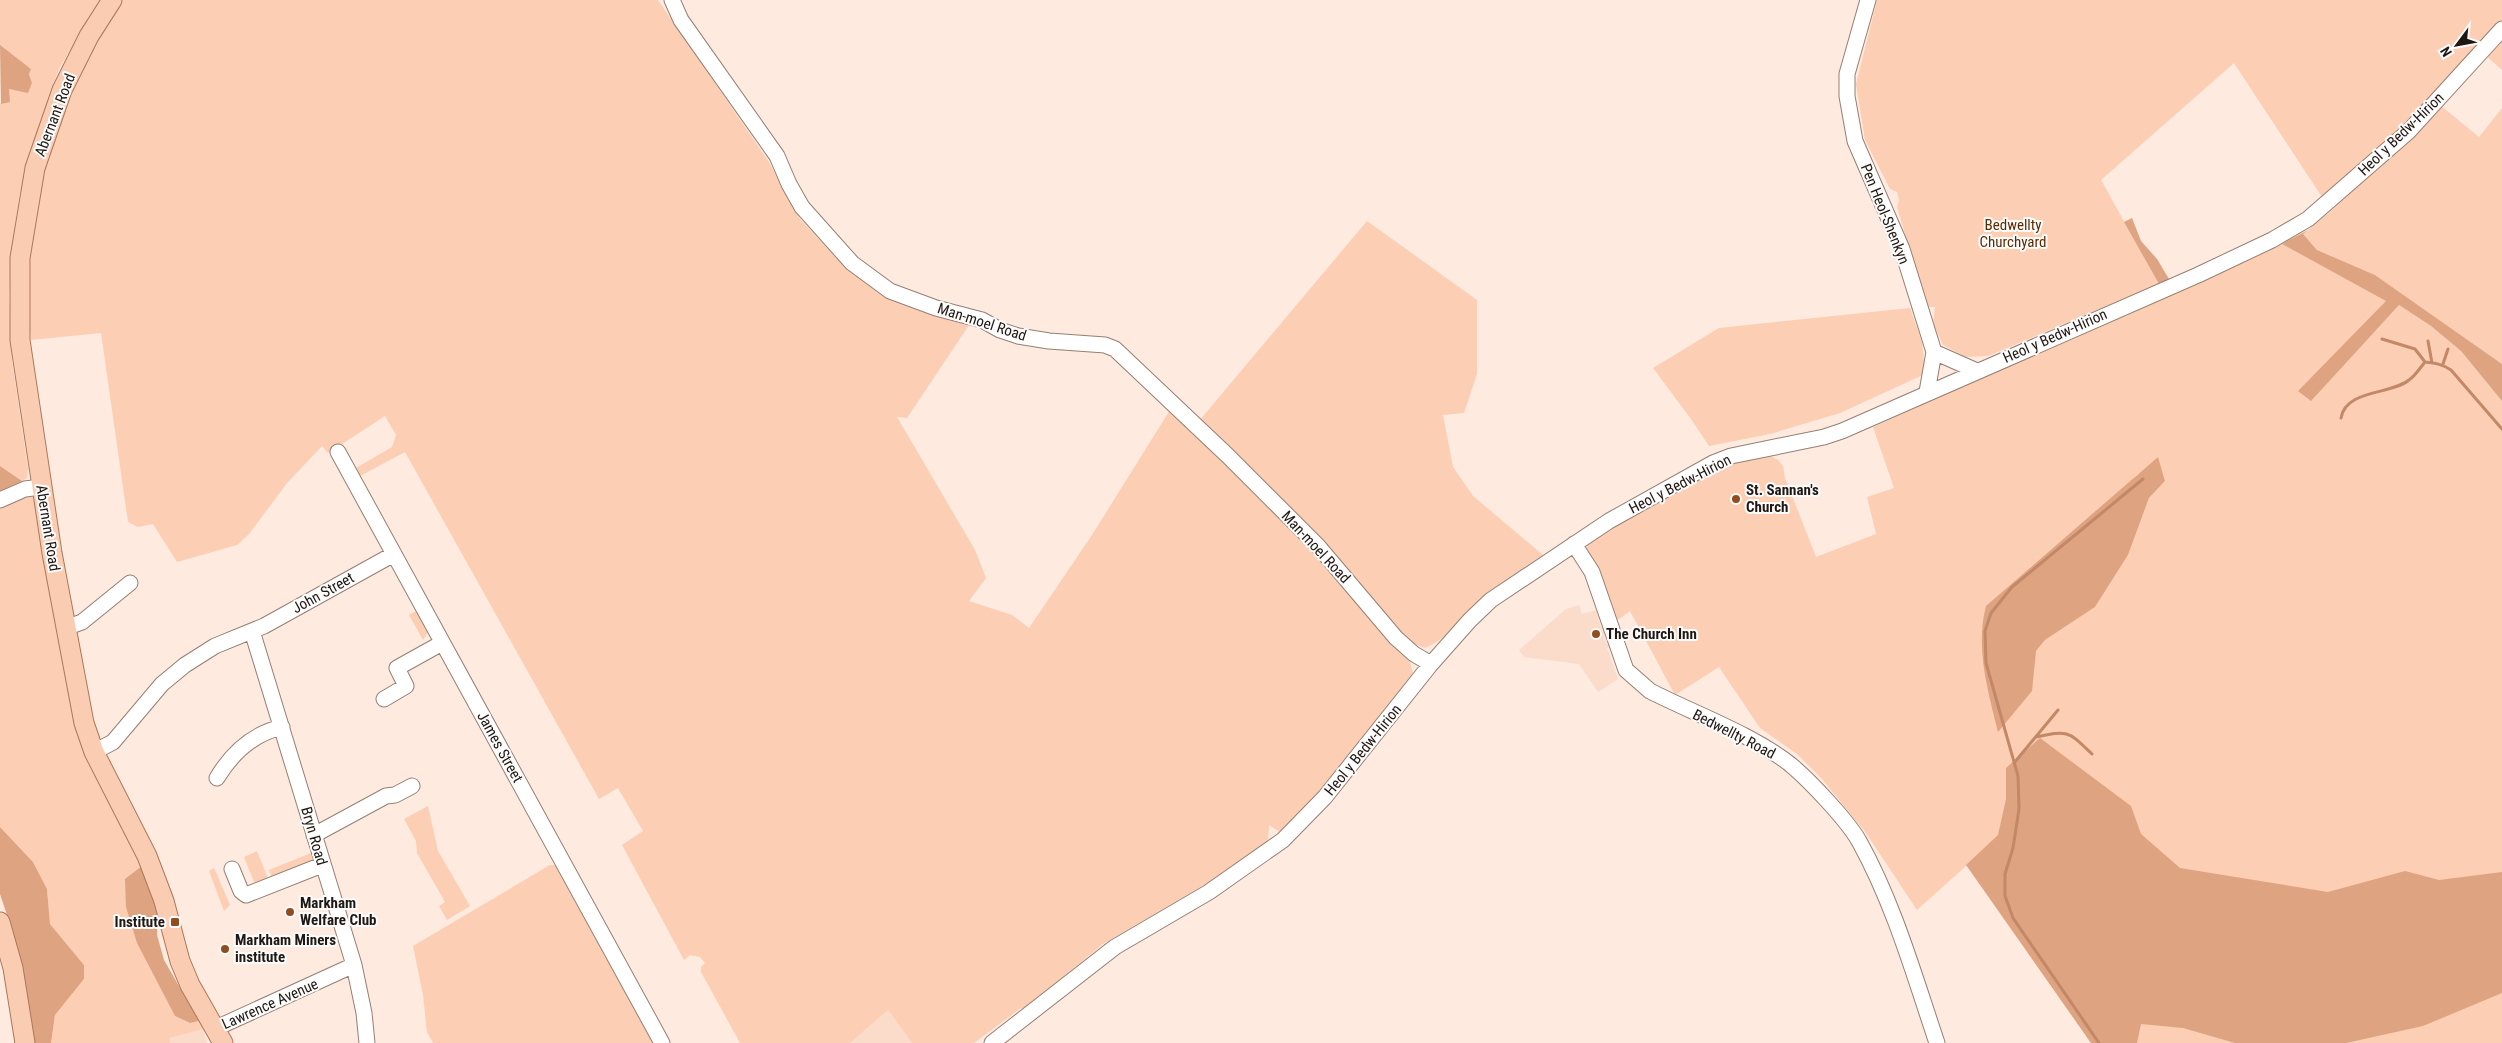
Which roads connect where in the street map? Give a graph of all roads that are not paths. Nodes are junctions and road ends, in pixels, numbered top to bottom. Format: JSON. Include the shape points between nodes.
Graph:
{"nodes":[{"id":1,"x":112,"y":0,"type":"edge"},
{"id":2,"x":672,"y":0,"type":"edge"},
{"id":3,"x":1868,"y":0,"type":"edge"},
{"id":4,"x":2502,"y":29,"type":"edge"},
{"id":5,"x":1934,"y":352,"type":"junction"},
{"id":6,"x":1977,"y":370,"type":"junction"},
{"id":7,"x":1927,"y":392,"type":"junction"},
{"id":8,"x":338,"y":452,"type":"dead end"},
{"id":9,"x":42,"y":487,"type":"junction"},
{"id":10,"x":0,"y":500,"type":"edge"},
{"id":11,"x":1574,"y":544,"type":"junction"},
{"id":12,"x":394,"y":554,"type":"junction"},
{"id":13,"x":130,"y":583,"type":"dead end"},
{"id":14,"x":65,"y":628,"type":"junction"},
{"id":15,"x":252,"y":630,"type":"junction"},
{"id":16,"x":442,"y":643,"type":"junction"},
{"id":17,"x":1431,"y":664,"type":"junction"},
{"id":18,"x":384,"y":699,"type":"dead end"},
{"id":19,"x":282,"y":728,"type":"junction"},
{"id":20,"x":94,"y":752,"type":"junction"},
{"id":21,"x":216,"y":778,"type":"dead end"},
{"id":22,"x":412,"y":786,"type":"dead end"},
{"id":23,"x":314,"y":835,"type":"junction"},
{"id":24,"x":322,"y":865,"type":"junction"},
{"id":25,"x":232,"y":869,"type":"dead end"},
{"id":26,"x":0,"y":922,"type":"edge"},
{"id":27,"x":354,"y":965,"type":"junction"},
{"id":28,"x":218,"y":1036,"type":"edge"},
{"id":29,"x":25,"y":1043,"type":"edge"},
{"id":30,"x":367,"y":1043,"type":"edge"},
{"id":31,"x":662,"y":1043,"type":"edge"},
{"id":32,"x":992,"y":1043,"type":"edge"},
{"id":33,"x":1937,"y":1043,"type":"edge"}],
"edges":[{"from":1,"to":9,"type":"main road","name":"Abernant Road","via":[[89,36],[58,98],[35,168],[25,220],[19,276],[20,340]]},
{"from":2,"to":17,"type":"street","name":"Man-moel Road","via":[[681,20],[777,156],[802,207],[852,263],[890,291],[982,320],[1000,330],[1026,337],[1105,345],[1115,349],[1318,546],[1396,638]]},
{"from":3,"to":5,"type":"street","name":"Pen Heol-Shenkyn","via":[[1848,74],[1855,141],[1902,249]]},
{"from":4,"to":6,"type":"street","name":"Heol y Bedw-Hirion","via":[[2408,131],[2308,219],[2198,275]]},
{"from":5,"to":6,"type":"street"},
{"from":5,"to":7,"type":"street","name":"Pen Heol-Shenkyn"},
{"from":6,"to":7,"type":"street","name":"Heol y Bedw-Hirion"},
{"from":7,"to":11,"type":"street","name":"Heol y Bedw-Hirion","via":[[1824,437],[1731,456],[1712,463]]},
{"from":8,"to":12,"type":"street","name":"James Street"},
{"from":9,"to":10,"type":"street","via":[[25,489]]},
{"from":9,"to":14,"type":"main road","name":"Abernant Road"},
{"from":11,"to":17,"type":"street","name":"Heol y Bedw-Hirion","via":[[1492,600]]},
{"from":11,"to":33,"type":"street","name":"Bedwellty Road","via":[[1592,572],[1626,670],[1665,699],[1753,741],[1790,764],[1813,785],[1858,840],[1895,920]]},
{"from":12,"to":15,"type":"street","name":"John Street"},
{"from":12,"to":16,"type":"street","name":"James Street"},
{"from":13,"to":14,"type":"street","via":[[77,625]]},
{"from":14,"to":20,"type":"main road","name":"Abernant Road","via":[[84,723]]},
{"from":15,"to":19,"type":"street","name":"Bryn Road"},
{"from":15,"to":20,"type":"street","name":"John Street","via":[[215,646],[185,665],[162,684],[114,742]]},
{"from":16,"to":18,"type":"street","via":[[397,668],[406,686]]},
{"from":16,"to":31,"type":"street","name":"James Street"},
{"from":17,"to":32,"type":"street","name":"Heol y Bedw-Hirion","via":[[1331,790],[1283,840],[1209,892],[1115,947]]},
{"from":19,"to":21,"type":"street","via":[[261,734],[246,743],[234,753]]},
{"from":19,"to":23,"type":"street","name":"Bryn Road"},
{"from":20,"to":28,"type":"main road","name":"Abernant Road","via":[[147,856],[164,901],[180,961]]},
{"from":22,"to":23,"type":"street","via":[[386,796]]},
{"from":23,"to":24,"type":"street","name":"Bryn Road"},
{"from":24,"to":25,"type":"street","via":[[246,895],[241,891]]},
{"from":24,"to":27,"type":"street","name":"Bryn Road"},
{"from":26,"to":29,"type":"main road","via":[[13,968]]},
{"from":27,"to":28,"type":"street","name":"Lawrence Avenue"},
{"from":27,"to":30,"type":"street","name":"Bryn Road"}]}
